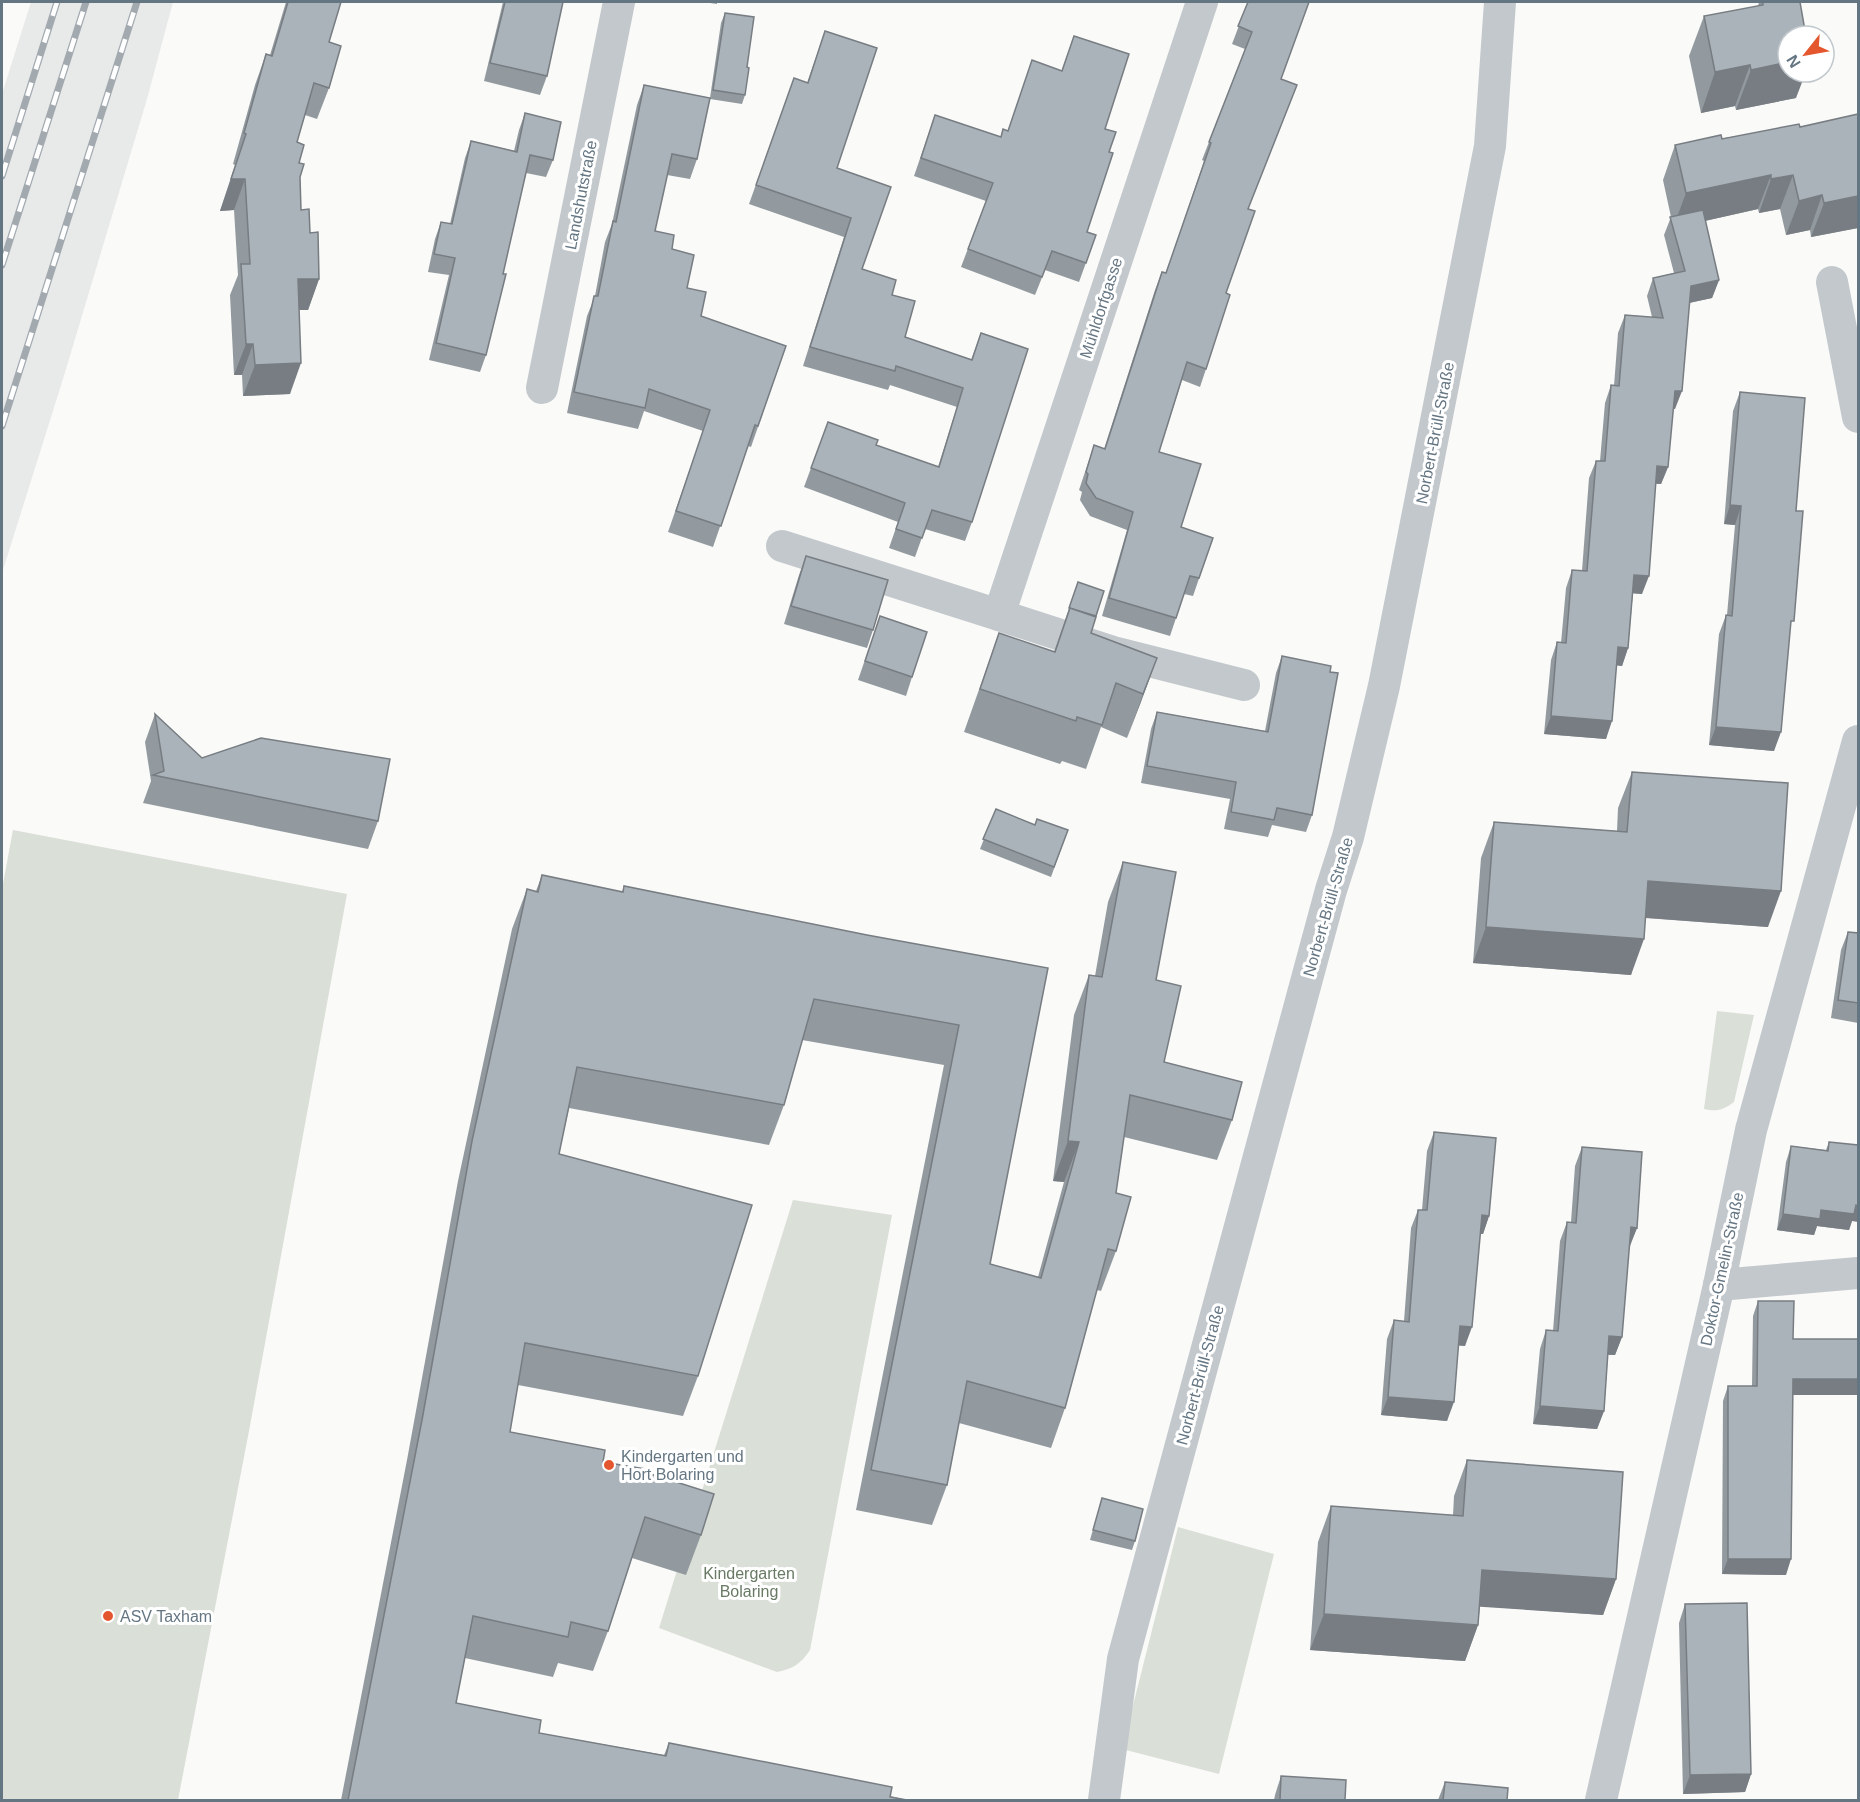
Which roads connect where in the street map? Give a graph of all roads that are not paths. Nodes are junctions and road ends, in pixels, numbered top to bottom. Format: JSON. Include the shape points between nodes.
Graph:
{"nodes":[{"id":1,"x":619,"y":2,"type":"edge"},
{"id":2,"x":1202,"y":2,"type":"edge"},
{"id":3,"x":1500,"y":2,"type":"edge"},
{"id":4,"x":1832,"y":282,"type":"dead end"},
{"id":5,"x":542,"y":388,"type":"dead end"},
{"id":6,"x":1858,"y":417,"type":"edge"},
{"id":7,"x":782,"y":546,"type":"dead end"},
{"id":8,"x":999,"y":615,"type":"junction"},
{"id":9,"x":1244,"y":685,"type":"dead end"},
{"id":10,"x":1858,"y":741,"type":"edge"},
{"id":11,"x":1858,"y":1273,"type":"edge"},
{"id":12,"x":1719,"y":1285,"type":"junction"},
{"id":13,"x":1104,"y":1800,"type":"edge"},
{"id":14,"x":1601,"y":1800,"type":"edge"}],
"edges":[{"from":1,"to":5,"type":"street","name":"Landshutstraße"},
{"from":2,"to":8,"type":"street","name":"Mühldorfgasse"},
{"from":3,"to":13,"type":"street","name":"Norbert-Brüll-Straße","via":[[1490,146],[1384,686],[1348,837],[1123,1659]]},
{"from":4,"to":6,"type":"street"},
{"from":7,"to":8,"type":"street"},
{"from":8,"to":9,"type":"street","via":[[1113,652]]},
{"from":10,"to":12,"type":"street","name":"Doktor-Gmelin-Straße","via":[[1751,1130]]},
{"from":11,"to":12,"type":"street"},
{"from":12,"to":14,"type":"street","name":"Doktor-Gmelin-Straße"}]}
